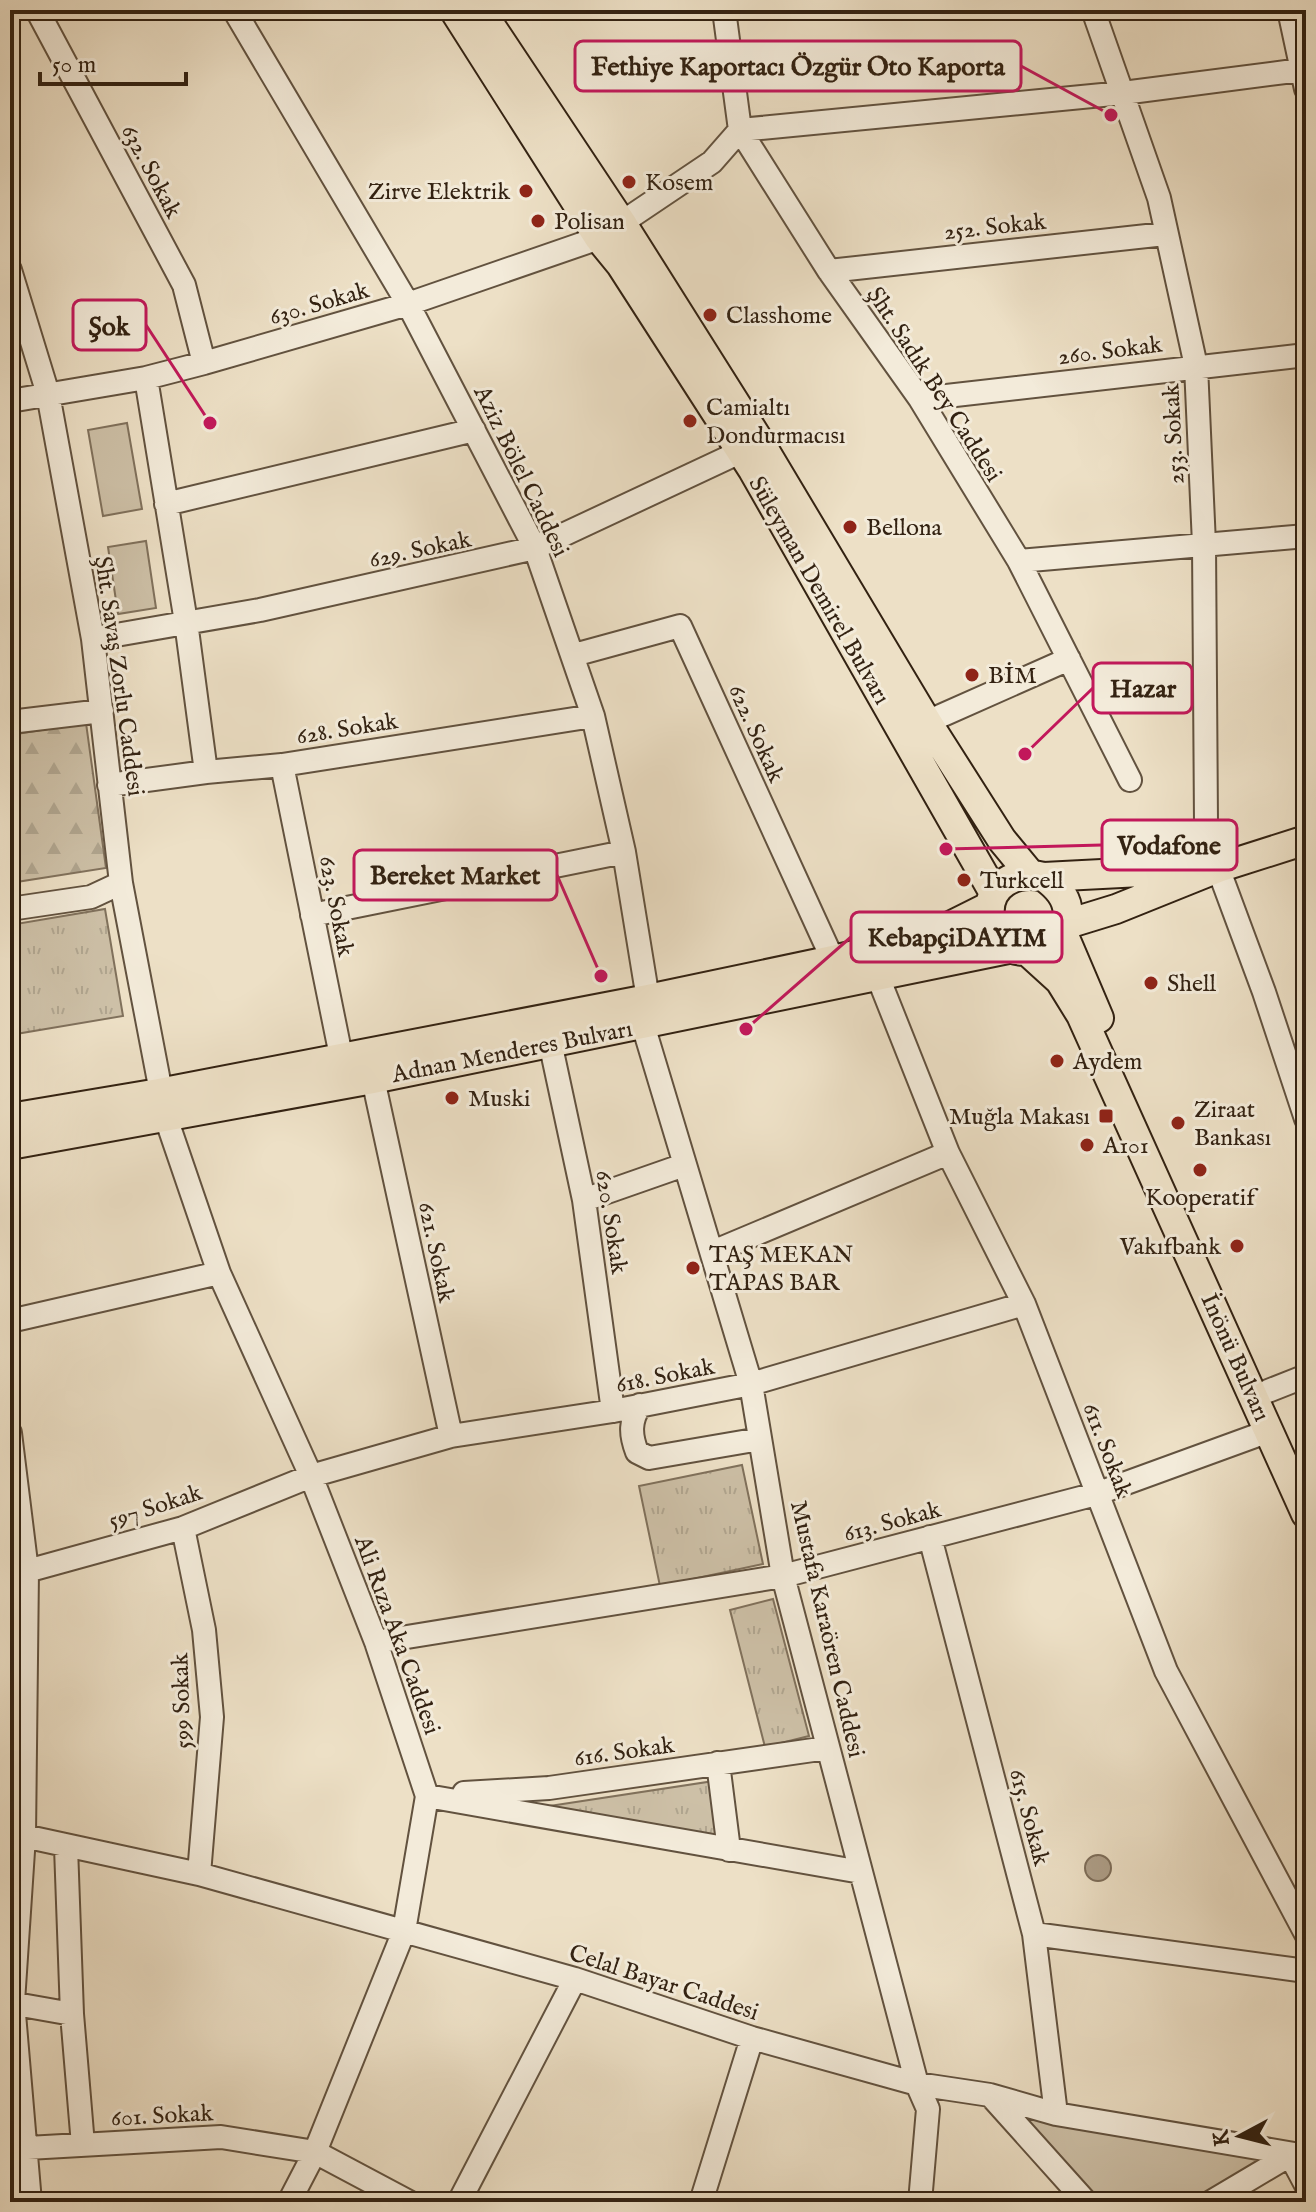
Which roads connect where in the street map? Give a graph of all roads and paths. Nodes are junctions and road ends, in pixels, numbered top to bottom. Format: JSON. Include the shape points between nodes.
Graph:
{"nodes":[{"id":1,"x":37,"y":10,"type":"edge"},
{"id":2,"x":234,"y":10,"type":"edge"},
{"id":3,"x":454,"y":10,"type":"edge"},
{"id":4,"x":480,"y":10,"type":"edge"},
{"id":5,"x":724,"y":10,"type":"edge"},
{"id":6,"x":1093,"y":10,"type":"edge"},
{"id":7,"x":1289,"y":10,"type":"edge"},
{"id":8,"x":1304,"y":80,"type":"edge"},
{"id":9,"x":1123,"y":93,"type":"junction"},
{"id":10,"x":740,"y":130,"type":"junction"},
{"id":11,"x":610,"y":230,"type":"junction"},
{"id":12,"x":1165,"y":234,"type":"junction"},
{"id":13,"x":10,"y":270,"type":"edge"},
{"id":14,"x":829,"y":271,"type":"junction"},
{"id":15,"x":408,"y":304,"type":"junction"},
{"id":16,"x":1306,"y":355,"type":"edge"},
{"id":17,"x":204,"y":363,"type":"junction"},
{"id":18,"x":1196,"y":366,"type":"junction"},
{"id":19,"x":146,"y":378,"type":"junction"},
{"id":20,"x":48,"y":394,"type":"junction"},
{"id":21,"x":920,"y":399,"type":"junction"},
{"id":22,"x":10,"y":401,"type":"edge"},
{"id":23,"x":474,"y":430,"type":"junction"},
{"id":24,"x":740,"y":452,"type":"junction"},
{"id":25,"x":166,"y":504,"type":"junction"},
{"id":26,"x":1306,"y":536,"type":"edge"},
{"id":27,"x":1204,"y":544,"type":"junction"},
{"id":28,"x":535,"y":548,"type":"junction"},
{"id":29,"x":1019,"y":561,"type":"junction"},
{"id":30,"x":186,"y":622,"type":"junction"},
{"id":31,"x":93,"y":639,"type":"junction"},
{"id":32,"x":574,"y":655,"type":"junction"},
{"id":33,"x":1069,"y":659,"type":"junction"},
{"id":34,"x":102,"y":711,"type":"junction"},
{"id":35,"x":593,"y":716,"type":"junction"},
{"id":36,"x":10,"y":722,"type":"edge"},
{"id":37,"x":927,"y":722,"type":"junction"},
{"id":38,"x":282,"y":765,"type":"junction"},
{"id":39,"x":206,"y":772,"type":"junction"},
{"id":40,"x":1130,"y":780,"type":"dead end"},
{"id":41,"x":109,"y":785,"type":"junction"},
{"id":42,"x":1306,"y":840,"type":"edge"},
{"id":43,"x":624,"y":852,"type":"junction"},
{"id":44,"x":1218,"y":868,"type":"junction"},
{"id":45,"x":1037,"y":875,"type":"junction"},
{"id":46,"x":121,"y":883,"type":"junction"},
{"id":47,"x":992,"y":900,"type":"junction"},
{"id":48,"x":10,"y":909,"type":"edge"},
{"id":49,"x":312,"y":915,"type":"junction"},
{"id":50,"x":1063,"y":928,"type":"junction"},
{"id":51,"x":1020,"y":950,"type":"junction"},
{"id":52,"x":833,"y":960,"type":"junction"},
{"id":53,"x":878,"y":977,"type":"junction"},
{"id":54,"x":646,"y":1012,"type":"junction"},
{"id":55,"x":550,"y":1042,"type":"junction"},
{"id":56,"x":341,"y":1056,"type":"junction"},
{"id":57,"x":373,"y":1079,"type":"junction"},
{"id":58,"x":163,"y":1106,"type":"junction"},
{"id":59,"x":10,"y":1118,"type":"edge"},
{"id":60,"x":1306,"y":1119,"type":"edge"},
{"id":61,"x":10,"y":1145,"type":"edge"},
{"id":62,"x":948,"y":1153,"type":"junction"},
{"id":63,"x":684,"y":1165,"type":"junction"},
{"id":64,"x":584,"y":1200,"type":"junction"},
{"id":65,"x":713,"y":1252,"type":"junction"},
{"id":66,"x":219,"y":1273,"type":"junction"},
{"id":67,"x":1024,"y":1304,"type":"junction"},
{"id":68,"x":10,"y":1321,"type":"edge"},
{"id":69,"x":1306,"y":1376,"type":"edge"},
{"id":70,"x":751,"y":1384,"type":"junction"},
{"id":71,"x":1268,"y":1391,"type":"junction"},
{"id":72,"x":640,"y":1405,"type":"junction"},
{"id":73,"x":613,"y":1411,"type":"junction"},
{"id":74,"x":1269,"y":1431,"type":"junction"},
{"id":75,"x":10,"y":1433,"type":"edge"},
{"id":76,"x":451,"y":1436,"type":"junction"},
{"id":77,"x":760,"y":1439,"type":"junction"},
{"id":78,"x":1306,"y":1474,"type":"edge"},
{"id":79,"x":311,"y":1476,"type":"junction"},
{"id":80,"x":1096,"y":1494,"type":"junction"},
{"id":81,"x":1306,"y":1512,"type":"edge"},
{"id":82,"x":183,"y":1528,"type":"junction"},
{"id":83,"x":930,"y":1537,"type":"junction"},
{"id":84,"x":18,"y":1570,"type":"edge"},
{"id":85,"x":783,"y":1576,"type":"junction"},
{"id":86,"x":376,"y":1642,"type":"junction"},
{"id":87,"x":827,"y":1748,"type":"junction"},
{"id":88,"x":718,"y":1763,"type":"junction"},
{"id":89,"x":427,"y":1796,"type":"junction"},
{"id":90,"x":17,"y":1834,"type":"edge"},
{"id":91,"x":66,"y":1847,"type":"junction"},
{"id":92,"x":729,"y":1850,"type":"junction"},
{"id":93,"x":861,"y":1872,"type":"junction"},
{"id":94,"x":199,"y":1874,"type":"junction"},
{"id":95,"x":404,"y":1931,"type":"junction"},
{"id":96,"x":1034,"y":1934,"type":"junction"},
{"id":97,"x":1306,"y":1934,"type":"edge"},
{"id":98,"x":1306,"y":1971,"type":"edge"},
{"id":99,"x":575,"y":1979,"type":"junction"},
{"id":100,"x":11,"y":2002,"type":"edge"},
{"id":101,"x":72,"y":2014,"type":"junction"},
{"id":102,"x":752,"y":2038,"type":"junction"},
{"id":103,"x":917,"y":2084,"type":"junction"},
{"id":104,"x":990,"y":2095,"type":"junction"},
{"id":105,"x":1056,"y":2114,"type":"junction"},
{"id":106,"x":83,"y":2145,"type":"junction"},
{"id":107,"x":18,"y":2149,"type":"edge"},
{"id":108,"x":315,"y":2152,"type":"junction"},
{"id":109,"x":1298,"y":2156,"type":"edge"},
{"id":110,"x":1306,"y":2185,"type":"edge"},
{"id":111,"x":30,"y":2202,"type":"edge"},
{"id":112,"x":289,"y":2202,"type":"edge"},
{"id":113,"x":409,"y":2202,"type":"edge"},
{"id":114,"x":459,"y":2202,"type":"edge"},
{"id":115,"x":701,"y":2202,"type":"edge"},
{"id":116,"x":920,"y":2202,"type":"edge"},
{"id":117,"x":1086,"y":2202,"type":"edge"},
{"id":118,"x":1211,"y":2202,"type":"edge"}],
"edges":[{"from":1,"to":17,"type":"street","name":"632. Sokak","via":[[184,285]]},
{"from":2,"to":15,"type":"street","name":"Aziz Bölel Caddesi"},
{"from":3,"to":11,"type":"main road","name":"Süleyman Demirel Bulvarı"},
{"from":4,"to":11,"type":"main road","name":"Süleyman Demirel Bulvarı"},
{"from":5,"to":10,"type":"street","name":"Şht. Sadık Bey Caddesi"},
{"from":6,"to":9,"type":"street","name":"253. Sokak"},
{"from":7,"to":8,"type":"street"},
{"from":8,"to":9,"type":"street"},
{"from":9,"to":10,"type":"street"},
{"from":9,"to":12,"type":"street","name":"253. Sokak","via":[[1159,198]]},
{"from":10,"to":11,"type":"street","name":"630. Sokak","via":[[712,162]]},
{"from":10,"to":14,"type":"street","name":"Şht. Sadık Bey Caddesi"},
{"from":11,"to":15,"type":"street","name":"630. Sokak"},
{"from":11,"to":24,"type":"main road","name":"Süleyman Demirel Bulvarı","via":[[621,265]]},
{"from":11,"to":37,"type":"main road","name":"Süleyman Demirel Bulvarı","via":[[756,436]]},
{"from":12,"to":14,"type":"street","name":"252. Sokak"},
{"from":12,"to":18,"type":"street","name":"253. Sokak"},
{"from":13,"to":20,"type":"street","name":"Şht. Savaş Zorlu Caddesi"},
{"from":14,"to":21,"type":"street","name":"Şht. Sadık Bey Caddesi"},
{"from":15,"to":17,"type":"street","name":"630. Sokak"},
{"from":15,"to":23,"type":"street","name":"Aziz Bölel Caddesi"},
{"from":16,"to":18,"type":"street","name":"260. Sokak"},
{"from":17,"to":19,"type":"street","name":"630. Sokak"},
{"from":18,"to":21,"type":"street","name":"260. Sokak"},
{"from":18,"to":27,"type":"street","name":"253. Sokak"},
{"from":19,"to":20,"type":"street","name":"630. Sokak"},
{"from":19,"to":25,"type":"street"},
{"from":20,"to":22,"type":"street","name":"630. Sokak"},
{"from":20,"to":31,"type":"street","name":"Şht. Savaş Zorlu Caddesi"},
{"from":21,"to":29,"type":"street","name":"Şht. Sadık Bey Caddesi"},
{"from":23,"to":25,"type":"street"},
{"from":23,"to":28,"type":"street","name":"Aziz Bölel Caddesi"},
{"from":24,"to":28,"type":"street","name":"629. Sokak"},
{"from":24,"to":47,"type":"main road","name":"Süleyman Demirel Bulvarı"},
{"from":25,"to":30,"type":"street"},
{"from":26,"to":27,"type":"street"},
{"from":27,"to":29,"type":"street"},
{"from":27,"to":44,"type":"street","name":"253. Sokak","via":[[1206,822]]},
{"from":28,"to":30,"type":"street","name":"629. Sokak"},
{"from":28,"to":32,"type":"street","name":"Aziz Bölel Caddesi"},
{"from":29,"to":33,"type":"street","name":"Şht. Sadık Bey Caddesi"},
{"from":30,"to":31,"type":"street","name":"629. Sokak"},
{"from":30,"to":39,"type":"street"},
{"from":31,"to":34,"type":"street","name":"Şht. Savaş Zorlu Caddesi"},
{"from":32,"to":35,"type":"street","name":"Aziz Bölel Caddesi"},
{"from":32,"to":52,"type":"street","name":"622. Sokak","via":[[680,626]]},
{"from":33,"to":37,"type":"street"},
{"from":33,"to":40,"type":"street","name":"Şht. Sadık Bey Caddesi"},
{"from":34,"to":36,"type":"street"},
{"from":34,"to":41,"type":"street","name":"Şht. Savaş Zorlu Caddesi"},
{"from":35,"to":38,"type":"street","name":"628. Sokak"},
{"from":35,"to":43,"type":"street","name":"Aziz Bölel Caddesi"},
{"from":37,"to":45,"type":"main road","name":"Süleyman Demirel Bulvarı","via":[[1002,840]]},
{"from":38,"to":39,"type":"street","name":"628. Sokak"},
{"from":38,"to":49,"type":"street","name":"623. Sokak"},
{"from":39,"to":41,"type":"street","name":"628. Sokak"},
{"from":41,"to":46,"type":"street","name":"Şht. Savaş Zorlu Caddesi"},
{"from":42,"to":44,"type":"main road"},
{"from":43,"to":49,"type":"street"},
{"from":43,"to":54,"type":"street","name":"Aziz Bölel Caddesi"},
{"from":44,"to":45,"type":"main road","name":"Adnan Menderes Bulvarı"},
{"from":44,"to":50,"type":"main road","name":"Adnan Menderes Bulvarı"},
{"from":44,"to":60,"type":"street","name":"253. Sokak"},
{"from":45,"to":47,"type":"main road","name":"Adnan Menderes Bulvarı","via":[[1003,883]]},
{"from":45,"to":50,"type":"main road","via":[[1057,886],[1065,900]]},
{"from":46,"to":48,"type":"street","via":[[91,897]]},
{"from":46,"to":58,"type":"street","name":"Şht. Savaş Zorlu Caddesi"},
{"from":47,"to":51,"type":"main road","via":[[994,931]]},
{"from":47,"to":52,"type":"main road","name":"Adnan Menderes Bulvarı","via":[[924,939]]},
{"from":49,"to":56,"type":"street","name":"623. Sokak"},
{"from":50,"to":51,"type":"main road","name":"Adnan Menderes Bulvarı","via":[[1041,949]]},
{"from":50,"to":71,"type":"main road","name":"İnönü Bulvarı","via":[[1150,1137]]},
{"from":51,"to":53,"type":"main road","name":"Adnan Menderes Bulvarı"},
{"from":51,"to":74,"type":"main road","name":"İnönü Bulvarı","via":[[1060,981],[1081,1015]]},
{"from":52,"to":54,"type":"main road","name":"Adnan Menderes Bulvarı"},
{"from":53,"to":54,"type":"main road","name":"Adnan Menderes Bulvarı"},
{"from":53,"to":62,"type":"street","name":"611. Sokak"},
{"from":54,"to":55,"type":"main road","name":"Adnan Menderes Bulvarı"},
{"from":54,"to":56,"type":"main road","name":"Adnan Menderes Bulvarı"},
{"from":54,"to":63,"type":"street","name":"Mustafa Karaören Caddesi"},
{"from":55,"to":57,"type":"main road","name":"Adnan Menderes Bulvarı"},
{"from":55,"to":64,"type":"street","name":"620. Sokak"},
{"from":56,"to":58,"type":"main road","name":"Adnan Menderes Bulvarı"},
{"from":57,"to":58,"type":"main road","name":"Adnan Menderes Bulvarı"},
{"from":57,"to":76,"type":"street","name":"621. Sokak"},
{"from":58,"to":59,"type":"main road","name":"Adnan Menderes Bulvarı"},
{"from":58,"to":61,"type":"main road","name":"Adnan Menderes Bulvarı"},
{"from":58,"to":66,"type":"street","name":"Ali Rıza Aka Caddesi"},
{"from":62,"to":65,"type":"street"},
{"from":62,"to":67,"type":"street","name":"611. Sokak"},
{"from":63,"to":64,"type":"street"},
{"from":63,"to":65,"type":"street","name":"Mustafa Karaören Caddesi"},
{"from":64,"to":73,"type":"street","name":"620. Sokak"},
{"from":65,"to":70,"type":"street","name":"Mustafa Karaören Caddesi"},
{"from":66,"to":68,"type":"street"},
{"from":66,"to":79,"type":"street","name":"Ali Rıza Aka Caddesi"},
{"from":67,"to":70,"type":"street","name":"618. Sokak"},
{"from":67,"to":80,"type":"street","name":"611. Sokak"},
{"from":69,"to":71,"type":"street"},
{"from":70,"to":72,"type":"street","name":"618. Sokak"},
{"from":70,"to":77,"type":"street","name":"Mustafa Karaören Caddesi"},
{"from":71,"to":78,"type":"main road","name":"İnönü Bulvarı"},
{"from":72,"to":73,"type":"street","name":"618. Sokak"},
{"from":72,"to":77,"type":"street","via":[[632,1419],[632,1438],[637,1452],[649,1458]]},
{"from":73,"to":76,"type":"street","name":"618. Sokak"},
{"from":74,"to":80,"type":"street","name":"613. Sokak"},
{"from":74,"to":81,"type":"main road","name":"İnönü Bulvarı"},
{"from":75,"to":84,"type":"street"},
{"from":76,"to":79,"type":"street","name":"618. Sokak"},
{"from":77,"to":85,"type":"street","name":"Mustafa Karaören Caddesi"},
{"from":79,"to":82,"type":"street","name":"597 Sokak"},
{"from":79,"to":86,"type":"street","name":"Ali Rıza Aka Caddesi"},
{"from":80,"to":83,"type":"street","name":"613. Sokak"},
{"from":80,"to":97,"type":"street","name":"611. Sokak","via":[[1166,1671]]},
{"from":82,"to":84,"type":"street","name":"597 Sokak"},
{"from":82,"to":94,"type":"street","name":"599 Sokak","via":[[204,1630],[212,1717]]},
{"from":83,"to":85,"type":"street","name":"613. Sokak"},
{"from":83,"to":96,"type":"street","name":"615. Sokak"},
{"from":84,"to":90,"type":"street"},
{"from":85,"to":86,"type":"street","name":"613. Sokak"},
{"from":85,"to":87,"type":"street","name":"Mustafa Karaören Caddesi"},
{"from":86,"to":89,"type":"street","name":"Ali Rıza Aka Caddesi"},
{"from":87,"to":88,"type":"street","name":"616. Sokak"},
{"from":87,"to":93,"type":"street","name":"Mustafa Karaören Caddesi"},
{"from":88,"to":89,"type":"street","name":"616. Sokak","via":[[549,1788]]},
{"from":88,"to":92,"type":"street"},
{"from":89,"to":92,"type":"street"},
{"from":89,"to":95,"type":"street","name":"Ali Rıza Aka Caddesi"},
{"from":90,"to":91,"type":"street","name":"Celal Bayar Caddesi"},
{"from":90,"to":100,"type":"street"},
{"from":91,"to":94,"type":"street","name":"Celal Bayar Caddesi"},
{"from":91,"to":101,"type":"street"},
{"from":92,"to":93,"type":"street"},
{"from":93,"to":103,"type":"street","name":"Mustafa Karaören Caddesi"},
{"from":94,"to":95,"type":"street","name":"Celal Bayar Caddesi"},
{"from":95,"to":99,"type":"street","name":"Celal Bayar Caddesi"},
{"from":95,"to":108,"type":"street","name":"Ali Rıza Aka Caddesi"},
{"from":96,"to":98,"type":"street"},
{"from":96,"to":105,"type":"street","name":"615. Sokak"},
{"from":99,"to":102,"type":"street","name":"Celal Bayar Caddesi"},
{"from":99,"to":114,"type":"street"},
{"from":100,"to":101,"type":"street"},
{"from":100,"to":107,"type":"street"},
{"from":101,"to":106,"type":"street"},
{"from":102,"to":103,"type":"street","name":"Celal Bayar Caddesi"},
{"from":102,"to":115,"type":"street"},
{"from":103,"to":104,"type":"street","name":"Celal Bayar Caddesi"},
{"from":103,"to":116,"type":"street","name":"Mustafa Karaören Caddesi","via":[[928,2109]]},
{"from":104,"to":105,"type":"street","name":"Celal Bayar Caddesi"},
{"from":104,"to":117,"type":"street"},
{"from":105,"to":109,"type":"street","name":"Celal Bayar Caddesi"},
{"from":106,"to":107,"type":"street","name":"601. Sokak"},
{"from":106,"to":108,"type":"street","name":"601. Sokak","via":[[221,2137]]},
{"from":107,"to":111,"type":"street"},
{"from":108,"to":112,"type":"street","name":"Ali Rıza Aka Caddesi"},
{"from":108,"to":113,"type":"street","name":"601. Sokak"},
{"from":109,"to":110,"type":"street"},
{"from":109,"to":118,"type":"street"}]}
